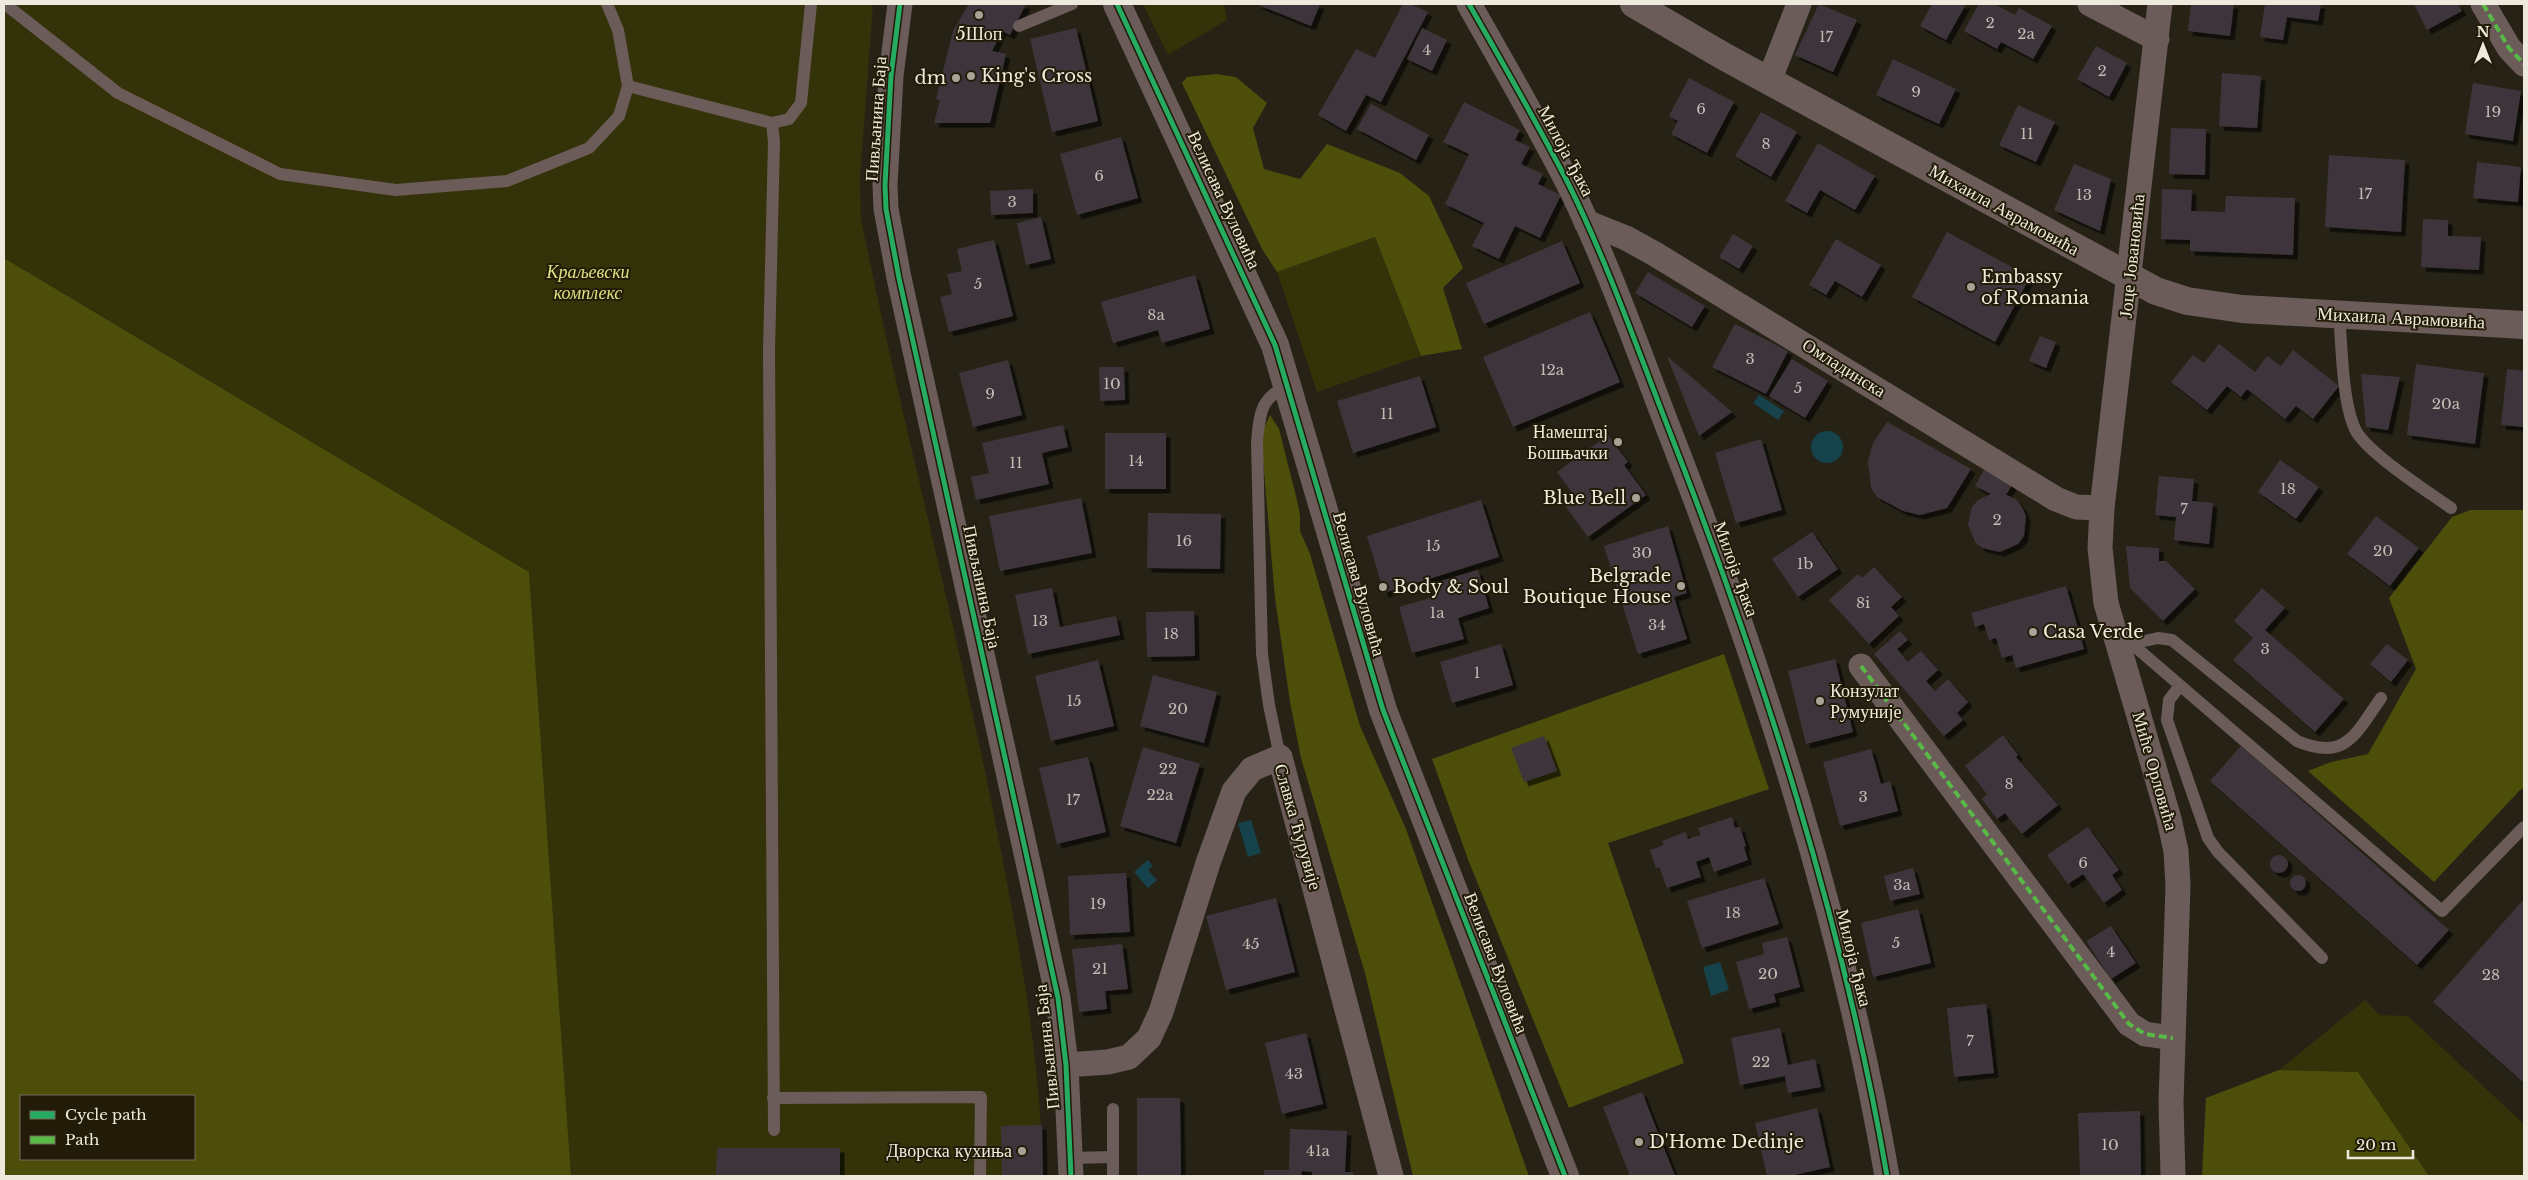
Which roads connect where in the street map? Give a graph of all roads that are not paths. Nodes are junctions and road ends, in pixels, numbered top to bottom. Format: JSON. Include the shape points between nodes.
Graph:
{"nodes":[{"id":1,"x":6,"y":4,"type":"edge"},
{"id":2,"x":606,"y":4,"type":"edge"},
{"id":3,"x":810,"y":4,"type":"edge"},
{"id":4,"x":900,"y":4,"type":"edge"},
{"id":5,"x":1072,"y":4,"type":"edge"},
{"id":6,"x":1117,"y":4,"type":"edge"},
{"id":7,"x":1469,"y":4,"type":"edge"},
{"id":8,"x":1634,"y":4,"type":"edge"},
{"id":9,"x":1799,"y":4,"type":"edge"},
{"id":10,"x":2090,"y":4,"type":"edge"},
{"id":11,"x":2160,"y":4,"type":"edge"},
{"id":12,"x":2483,"y":4,"type":"edge"},
{"id":13,"x":1019,"y":26,"type":"dead end"},
{"id":14,"x":2156,"y":39,"type":"junction"},
{"id":15,"x":2524,"y":64,"type":"edge"},
{"id":16,"x":1769,"y":81,"type":"junction"},
{"id":17,"x":628,"y":86,"type":"junction"},
{"id":18,"x":772,"y":123,"type":"junction"},
{"id":19,"x":1586,"y":222,"type":"junction"},
{"id":20,"x":2130,"y":278,"type":"junction"},
{"id":21,"x":2339,"y":314,"type":"junction"},
{"id":22,"x":2524,"y":325,"type":"edge"},
{"id":23,"x":1288,"y":385,"type":"junction"},
{"id":24,"x":2102,"y":508,"type":"junction"},
{"id":25,"x":2451,"y":508,"type":"dead end"},
{"id":26,"x":2125,"y":645,"type":"junction"},
{"id":27,"x":1861,"y":666,"type":"dead end"},
{"id":28,"x":2179,"y":687,"type":"junction"},
{"id":29,"x":2381,"y":698,"type":"dead end"},
{"id":30,"x":1280,"y":757,"type":"junction"},
{"id":31,"x":2524,"y":827,"type":"edge"},
{"id":32,"x":2322,"y":958,"type":"dead end"},
{"id":33,"x":2173,"y":1038,"type":"junction"},
{"id":34,"x":1066,"y":1065,"type":"junction"},
{"id":35,"x":773,"y":1098,"type":"junction"},
{"id":36,"x":1113,"y":1109,"type":"dead end"},
{"id":37,"x":774,"y":1130,"type":"dead end"},
{"id":38,"x":1113,"y":1157,"type":"junction"},
{"id":39,"x":1071,"y":1167,"type":"edge"},
{"id":40,"x":980,"y":1176,"type":"edge"},
{"id":41,"x":1113,"y":1176,"type":"edge"},
{"id":42,"x":1391,"y":1176,"type":"edge"},
{"id":43,"x":1565,"y":1176,"type":"edge"},
{"id":44,"x":1886,"y":1176,"type":"edge"},
{"id":45,"x":2173,"y":1176,"type":"edge"}],
"edges":[{"from":1,"to":17,"type":"lane","via":[[118,93],[280,174],[396,190],[507,180],[589,148],[619,116]]},
{"from":2,"to":17,"type":"lane","via":[[618,30]]},
{"from":3,"to":18,"type":"lane","via":[[801,103],[789,119]]},
{"from":4,"to":34,"type":"street","name":"Пивљанина Баја","via":[[887,123],[886,209],[1046,939],[1061,1013]]},
{"from":5,"to":13,"type":"lane"},
{"from":6,"to":23,"type":"street","name":"Велисава Вуловића","via":[[1259,306]]},
{"from":7,"to":19,"type":"street","name":"Милоја Ђака","via":[[1543,135]]},
{"from":8,"to":16,"type":"street","name":"Михаила Аврамовића"},
{"from":9,"to":16,"type":"street"},
{"from":10,"to":14,"type":"street"},
{"from":11,"to":14,"type":"street","name":"Јоце Јовановића"},
{"from":12,"to":15,"type":"street","via":[[2509,48]]},
{"from":14,"to":20,"type":"street","name":"Јоце Јовановића"},
{"from":16,"to":20,"type":"street","name":"Михаила Аврамовића"},
{"from":17,"to":18,"type":"lane"},
{"from":18,"to":35,"type":"lane","via":[[768,352]]},
{"from":19,"to":24,"type":"street","name":"Омладинска","via":[[1655,254],[2056,499],[2076,507]]},
{"from":19,"to":44,"type":"street","name":"Милоја Ђака","via":[[1725,576],[1760,683],[1818,873],[1865,1056]]},
{"from":20,"to":21,"type":"street","name":"Михаила Аврамовића","via":[[2156,291],[2210,305]]},
{"from":20,"to":24,"type":"street","name":"Јоце Јовановића"},
{"from":21,"to":22,"type":"street","name":"Михаила Аврамовића"},
{"from":21,"to":25,"type":"lane","via":[[2348,407],[2357,432],[2371,449]]},
{"from":23,"to":30,"type":"lane","via":[[1272,393],[1265,402],[1257,442],[1262,654]]},
{"from":23,"to":43,"type":"street","name":"Велисава Вуловића","via":[[1383,710]]},
{"from":24,"to":26,"type":"street","name":"Миће Орловића","via":[[2101,572],[2106,603]]},
{"from":26,"to":28,"type":"lane"},
{"from":26,"to":29,"type":"lane","via":[[2158,638],[2172,640],[2297,742],[2312,748],[2328,749],[2343,745],[2353,737]]},
{"from":26,"to":33,"type":"street","name":"Миће Орловића","via":[[2176,852],[2178,885]]},
{"from":27,"to":33,"type":"street","via":[[2129,1024],[2145,1034]]},
{"from":28,"to":31,"type":"lane","via":[[2265,756],[2442,911]]},
{"from":28,"to":32,"type":"lane","via":[[2168,700],[2167,720],[2208,838]]},
{"from":30,"to":34,"type":"street","name":"Славка Ћурувије","via":[[1252,769],[1234,791],[1161,1012],[1149,1038],[1129,1057]]},
{"from":30,"to":42,"type":"street","name":"Славка Ћурувије"},
{"from":33,"to":45,"type":"street","name":"Миће Орловића"},
{"from":34,"to":39,"type":"street","name":"Пивљанина Баја"},
{"from":35,"to":37,"type":"lane"},
{"from":35,"to":40,"type":"lane","via":[[981,1097]]},
{"from":36,"to":38,"type":"lane"},
{"from":38,"to":39,"type":"lane"},
{"from":38,"to":41,"type":"lane"}]}
